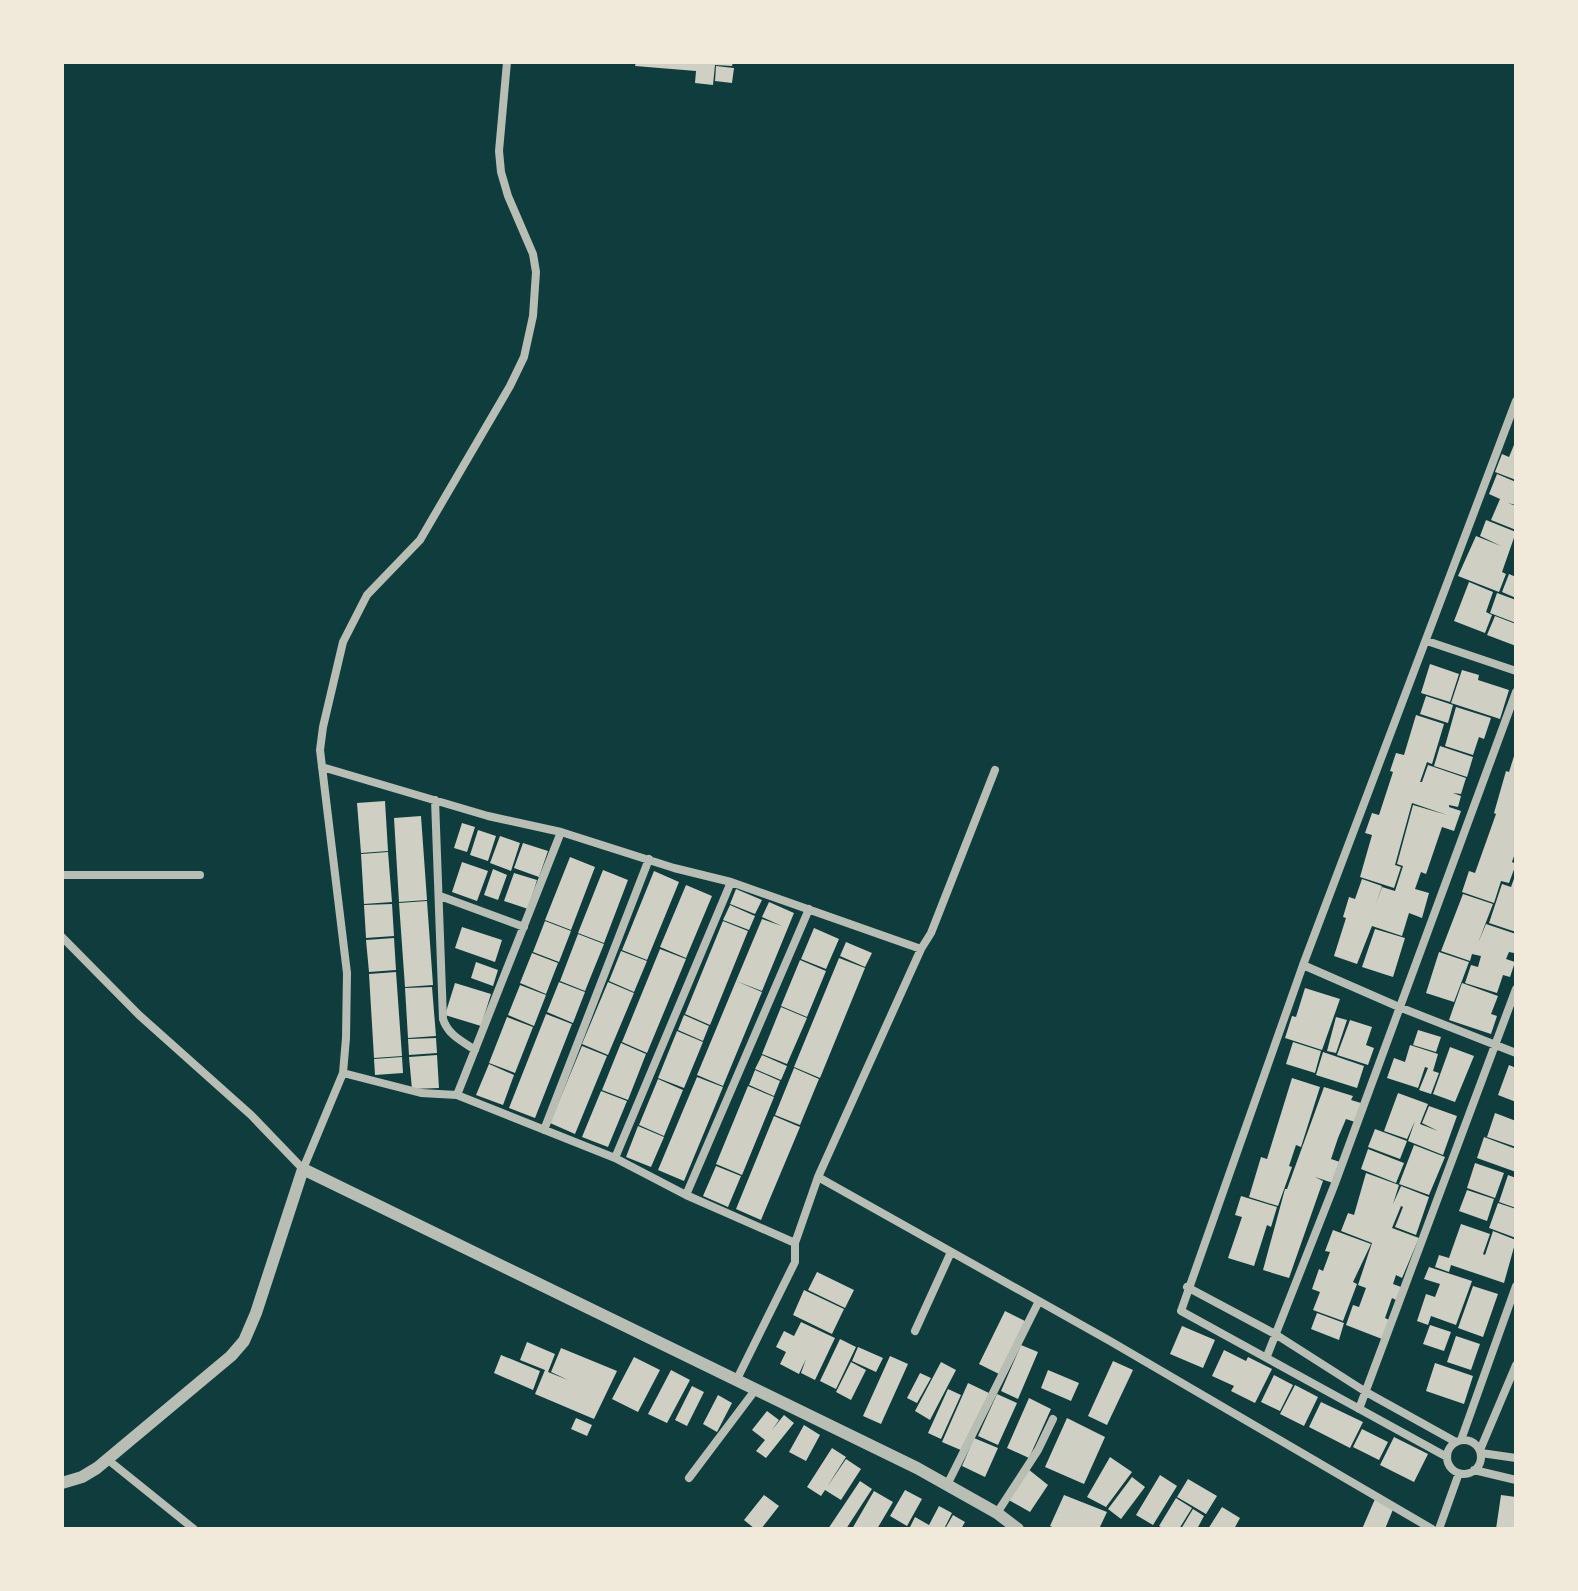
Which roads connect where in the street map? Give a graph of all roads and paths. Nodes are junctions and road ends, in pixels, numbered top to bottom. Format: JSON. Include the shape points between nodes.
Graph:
{"nodes":[{"id":1,"x":507,"y":62,"type":"edge"},
{"id":2,"x":1516,"y":401,"type":"edge"},
{"id":3,"x":1427,"y":641,"type":"junction"},
{"id":4,"x":1516,"y":671,"type":"edge"},
{"id":5,"x":1516,"y":692,"type":"edge"},
{"id":6,"x":322,"y":767,"type":"junction"},
{"id":7,"x":995,"y":770,"type":"dead end"},
{"id":8,"x":435,"y":800,"type":"junction"},
{"id":9,"x":561,"y":832,"type":"junction"},
{"id":10,"x":649,"y":859,"type":"junction"},
{"id":11,"x":62,"y":875,"type":"edge"},
{"id":12,"x":200,"y":875,"type":"dead end"},
{"id":13,"x":731,"y":882,"type":"junction"},
{"id":14,"x":440,"y":896,"type":"junction"},
{"id":15,"x":809,"y":909,"type":"junction"},
{"id":16,"x":524,"y":927,"type":"junction"},
{"id":17,"x":62,"y":937,"type":"edge"},
{"id":18,"x":921,"y":949,"type":"junction"},
{"id":19,"x":1303,"y":965,"type":"junction"},
{"id":20,"x":1516,"y":989,"type":"edge"},
{"id":21,"x":1399,"y":1007,"type":"junction"},
{"id":22,"x":1495,"y":1045,"type":"junction"},
{"id":23,"x":475,"y":1050,"type":"junction"},
{"id":24,"x":1516,"y":1053,"type":"edge"},
{"id":25,"x":343,"y":1073,"type":"junction"},
{"id":26,"x":457,"y":1095,"type":"junction"},
{"id":27,"x":544,"y":1130,"type":"junction"},
{"id":28,"x":615,"y":1158,"type":"junction"},
{"id":29,"x":303,"y":1169,"type":"junction"},
{"id":30,"x":818,"y":1177,"type":"junction"},
{"id":31,"x":686,"y":1195,"type":"junction"},
{"id":32,"x":795,"y":1243,"type":"junction"},
{"id":33,"x":951,"y":1252,"type":"junction"},
{"id":34,"x":1516,"y":1286,"type":"edge"},
{"id":35,"x":1187,"y":1287,"type":"junction"},
{"id":36,"x":1039,"y":1301,"type":"junction"},
{"id":37,"x":915,"y":1331,"type":"dead end"},
{"id":38,"x":1275,"y":1334,"type":"junction"},
{"id":39,"x":1267,"y":1356,"type":"junction"},
{"id":40,"x":1516,"y":1365,"type":"edge"},
{"id":41,"x":1330,"y":1370,"type":"junction"},
{"id":42,"x":737,"y":1379,"type":"junction"},
{"id":43,"x":1321,"y":1388,"type":"junction"},
{"id":44,"x":756,"y":1389,"type":"junction"},
{"id":45,"x":1366,"y":1392,"type":"junction"},
{"id":46,"x":1359,"y":1409,"type":"junction"},
{"id":47,"x":1053,"y":1419,"type":"dead end"},
{"id":48,"x":1458,"y":1441,"type":"junction"},
{"id":49,"x":1480,"y":1451,"type":"junction"},
{"id":50,"x":1447,"y":1457,"type":"junction"},
{"id":51,"x":1516,"y":1458,"type":"edge"},
{"id":52,"x":107,"y":1459,"type":"junction"},
{"id":53,"x":1474,"y":1470,"type":"junction"},
{"id":54,"x":1459,"y":1473,"type":"junction"},
{"id":55,"x":689,"y":1478,"type":"dead end"},
{"id":56,"x":1516,"y":1480,"type":"edge"},
{"id":57,"x":62,"y":1483,"type":"edge"},
{"id":58,"x":947,"y":1485,"type":"junction"},
{"id":59,"x":997,"y":1513,"type":"junction"},
{"id":60,"x":194,"y":1529,"type":"edge"},
{"id":61,"x":1018,"y":1529,"type":"edge"},
{"id":62,"x":1432,"y":1529,"type":"edge"},
{"id":63,"x":1439,"y":1529,"type":"edge"}],
"edges":[{"from":1,"to":6,"type":"street","via":[[501,172],[536,272],[524,357],[420,540],[367,595],[343,642],[323,727]]},
{"from":2,"to":3,"type":"street"},
{"from":3,"to":4,"type":"street"},
{"from":3,"to":19,"type":"street"},
{"from":5,"to":21,"type":"street"},
{"from":6,"to":8,"type":"street"},
{"from":6,"to":25,"type":"street","via":[[347,973]]},
{"from":7,"to":18,"type":"street"},
{"from":8,"to":9,"type":"street"},
{"from":8,"to":14,"type":"street"},
{"from":9,"to":10,"type":"street"},
{"from":9,"to":16,"type":"street"},
{"from":10,"to":13,"type":"street"},
{"from":10,"to":27,"type":"street"},
{"from":11,"to":12,"type":"street"},
{"from":13,"to":15,"type":"street"},
{"from":13,"to":28,"type":"street"},
{"from":14,"to":16,"type":"street"},
{"from":14,"to":23,"type":"street","via":[[443,1019],[454,1036]]},
{"from":15,"to":18,"type":"street"},
{"from":15,"to":31,"type":"street"},
{"from":16,"to":23,"type":"street"},
{"from":17,"to":29,"type":"street"},
{"from":18,"to":30,"type":"street"},
{"from":19,"to":21,"type":"street"},
{"from":19,"to":35,"type":"street"},
{"from":20,"to":22,"type":"street"},
{"from":21,"to":22,"type":"street"},
{"from":21,"to":38,"type":"street"},
{"from":22,"to":24,"type":"street"},
{"from":22,"to":45,"type":"street"},
{"from":23,"to":26,"type":"street"},
{"from":25,"to":26,"type":"street","via":[[421,1093]]},
{"from":25,"to":29,"type":"street"},
{"from":26,"to":27,"type":"street"},
{"from":27,"to":28,"type":"street"},
{"from":28,"to":31,"type":"street"},
{"from":29,"to":42,"type":"street"},
{"from":29,"to":52,"type":"street","via":[[244,1341]]},
{"from":30,"to":32,"type":"street"},
{"from":30,"to":33,"type":"street"},
{"from":31,"to":32,"type":"street"},
{"from":32,"to":42,"type":"street","via":[[795,1262]]},
{"from":33,"to":36,"type":"street"},
{"from":33,"to":37,"type":"street"},
{"from":34,"to":48,"type":"street"},
{"from":35,"to":38,"type":"street"},
{"from":35,"to":39,"type":"street","via":[[1182,1312]]},
{"from":36,"to":58,"type":"street"},
{"from":36,"to":62,"type":"street"},
{"from":38,"to":39,"type":"street"},
{"from":38,"to":41,"type":"street"},
{"from":39,"to":43,"type":"street"},
{"from":40,"to":49,"type":"street"},
{"from":41,"to":43,"type":"street"},
{"from":41,"to":45,"type":"street"},
{"from":42,"to":44,"type":"street"},
{"from":43,"to":46,"type":"street"},
{"from":44,"to":55,"type":"street"},
{"from":44,"to":58,"type":"street"},
{"from":45,"to":46,"type":"street"},
{"from":45,"to":48,"type":"street"},
{"from":46,"to":50,"type":"street"},
{"from":47,"to":59,"type":"street"},
{"from":48,"to":49,"type":"street","via":[[1472,1442]]},
{"from":48,"to":50,"type":"street"},
{"from":49,"to":51,"type":"street"},
{"from":49,"to":53,"type":"street"},
{"from":50,"to":54,"type":"street"},
{"from":52,"to":57,"type":"street","via":[[82,1477]]},
{"from":52,"to":60,"type":"street"},
{"from":53,"to":54,"type":"street"},
{"from":53,"to":56,"type":"street"},
{"from":54,"to":63,"type":"street"},
{"from":58,"to":59,"type":"street"},
{"from":59,"to":61,"type":"street"}]}
